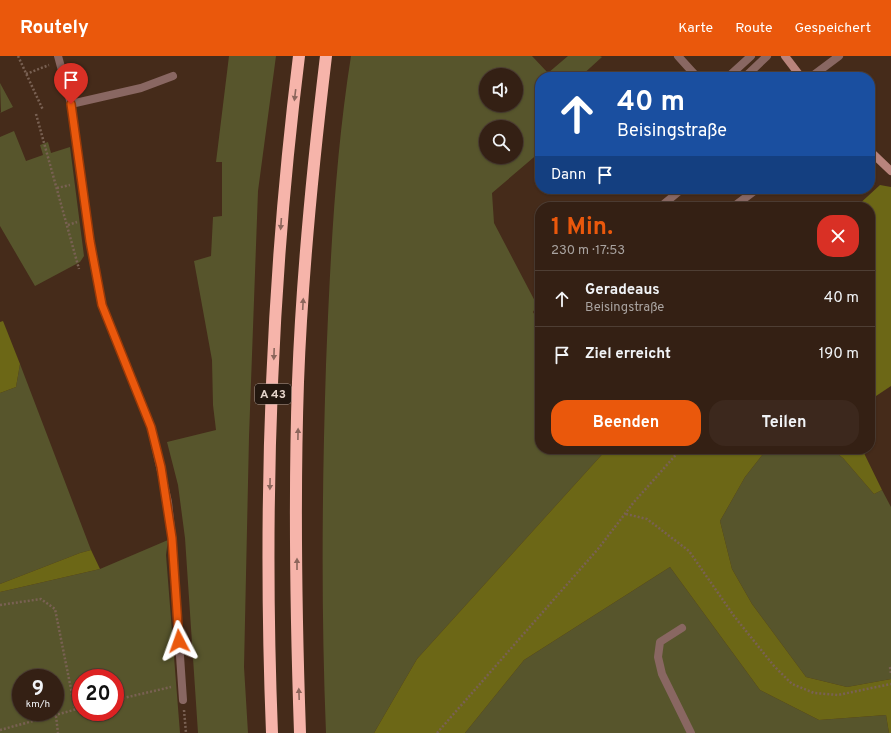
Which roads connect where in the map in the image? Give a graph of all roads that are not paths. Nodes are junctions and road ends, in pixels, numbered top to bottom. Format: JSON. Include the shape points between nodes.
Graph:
{"nodes":[{"id":1,"x":300,"y":56,"type":"edge"},
{"id":2,"x":326,"y":56,"type":"edge"},
{"id":3,"x":678,"y":56,"type":"edge"},
{"id":4,"x":751,"y":56,"type":"edge"},
{"id":5,"x":768,"y":56,"type":"edge"},
{"id":6,"x":785,"y":56,"type":"edge"},
{"id":7,"x":839,"y":56,"type":"edge"},
{"id":8,"x":59,"y":58,"type":"edge"},
{"id":9,"x":692,"y":72,"type":"edge"},
{"id":10,"x":733,"y":72,"type":"edge"},
{"id":11,"x":750,"y":72,"type":"edge"},
{"id":12,"x":797,"y":72,"type":"edge"},
{"id":13,"x":818,"y":72,"type":"edge"},
{"id":14,"x":173,"y":76,"type":"dead end"},
{"id":15,"x":71,"y":104,"type":"junction"},
{"id":16,"x":875,"y":156,"type":"edge"},
{"id":17,"x":891,"y":171,"type":"edge"},
{"id":18,"x":676,"y":194,"type":"edge"},
{"id":19,"x":750,"y":194,"type":"edge"},
{"id":20,"x":666,"y":202,"type":"edge"},
{"id":21,"x":740,"y":202,"type":"edge"},
{"id":22,"x":682,"y":628,"type":"dead end"},
{"id":23,"x":183,"y":700,"type":"road end"},
{"id":24,"x":272,"y":733,"type":"edge"},
{"id":25,"x":300,"y":733,"type":"edge"},
{"id":26,"x":690,"y":733,"type":"edge"}],
"edges":[{"from":1,"to":24,"type":"highway","number":"A 43","one_way":true,"via":[[283,194],[276,304],[269,526]]},
{"from":25,"to":2,"type":"highway","number":"A 43","one_way":true,"via":[[297,648],[298,382],[311,190]]},
{"from":3,"to":9,"type":"street"},
{"from":4,"to":10,"type":"street"},
{"from":5,"to":11,"type":"street"},
{"from":6,"to":12,"type":"street"},
{"from":7,"to":13,"type":"street"},
{"from":8,"to":15,"type":"street"},
{"from":14,"to":15,"type":"street","via":[[141,88]]},
{"from":15,"to":23,"type":"street","via":[[90,241],[102,305],[151,427],[167,495]]},
{"from":16,"to":17,"type":"street"},
{"from":18,"to":20,"type":"street"},
{"from":19,"to":21,"type":"street"},
{"from":22,"to":26,"type":"street","via":[[660,642],[658,657],[662,674]]}]}
